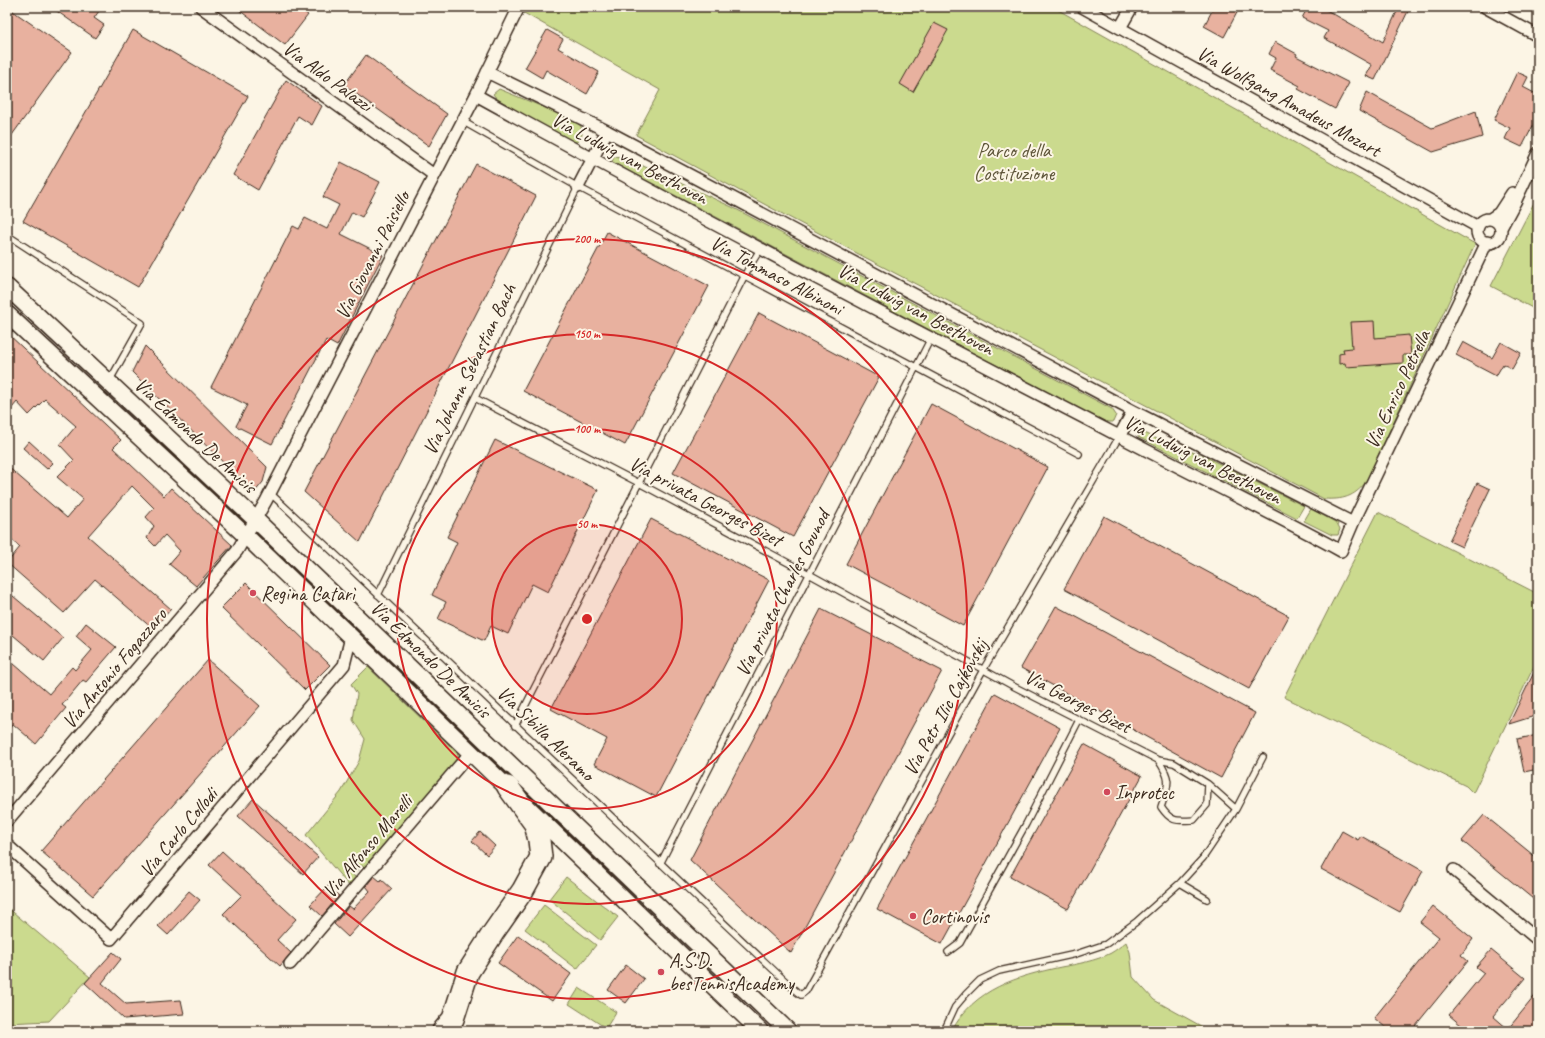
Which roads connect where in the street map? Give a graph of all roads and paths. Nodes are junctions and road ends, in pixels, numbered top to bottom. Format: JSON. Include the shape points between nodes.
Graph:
{"nodes":[{"id":1,"x":201,"y":7,"type":"edge"},
{"id":2,"x":519,"y":7,"type":"edge"},
{"id":3,"x":1082,"y":7,"type":"edge"},
{"id":4,"x":1132,"y":7,"type":"edge"},
{"id":5,"x":1485,"y":7,"type":"edge"},
{"id":6,"x":1120,"y":28,"type":"junction"},
{"id":7,"x":1538,"y":36,"type":"edge"},
{"id":8,"x":487,"y":72,"type":"junction"},
{"id":9,"x":476,"y":95,"type":"junction"},
{"id":10,"x":462,"y":121,"type":"junction"},
{"id":11,"x":607,"y":131,"type":"junction"},
{"id":12,"x":1536,"y":158,"type":"edge"},
{"id":13,"x":592,"y":159,"type":"junction"},
{"id":14,"x":434,"y":175,"type":"junction"},
{"id":15,"x":578,"y":187,"type":"junction"},
{"id":16,"x":1490,"y":219,"type":"junction"},
{"id":17,"x":1478,"y":227,"type":"junction"},
{"id":18,"x":1501,"y":228,"type":"junction"},
{"id":19,"x":7,"y":235,"type":"edge"},
{"id":20,"x":1487,"y":242,"type":"junction"},
{"id":21,"x":761,"y":248,"type":"junction"},
{"id":22,"x":745,"y":276,"type":"junction"},
{"id":23,"x":7,"y":287,"type":"edge"},
{"id":24,"x":7,"y":314,"type":"edge"},
{"id":25,"x":932,"y":338,"type":"junction"},
{"id":26,"x":916,"y":367,"type":"junction"},
{"id":27,"x":109,"y":382,"type":"junction"},
{"id":28,"x":475,"y":398,"type":"junction"},
{"id":29,"x":1133,"y":411,"type":"junction"},
{"id":30,"x":1119,"y":437,"type":"junction"},
{"id":31,"x":1079,"y":454,"type":"dead end"},
{"id":32,"x":640,"y":483,"type":"junction"},
{"id":33,"x":270,"y":493,"type":"junction"},
{"id":34,"x":256,"y":520,"type":"junction"},
{"id":35,"x":1353,"y":524,"type":"junction"},
{"id":36,"x":246,"y":536,"type":"junction"},
{"id":37,"x":1341,"y":551,"type":"joint"},
{"id":38,"x":810,"y":574,"type":"junction"},
{"id":39,"x":378,"y":595,"type":"junction"},
{"id":40,"x":351,"y":637,"type":"junction"},
{"id":41,"x":983,"y":670,"type":"junction"},
{"id":42,"x":1079,"y":720,"type":"junction"},
{"id":43,"x":515,"y":726,"type":"junction"},
{"id":44,"x":471,"y":752,"type":"junction"},
{"id":45,"x":1263,"y":757,"type":"dead end"},
{"id":46,"x":1158,"y":760,"type":"junction"},
{"id":47,"x":1208,"y":784,"type":"junction"},
{"id":48,"x":508,"y":787,"type":"junction"},
{"id":49,"x":1236,"y":809,"type":"junction"},
{"id":50,"x":7,"y":821,"type":"edge"},
{"id":51,"x":7,"y":845,"type":"edge"},
{"id":52,"x":660,"y":864,"type":"junction"},
{"id":53,"x":1454,"y":870,"type":"dead end"},
{"id":54,"x":1180,"y":883,"type":"junction"},
{"id":55,"x":1207,"y":899,"type":"dead end"},
{"id":56,"x":1538,"y":940,"type":"edge"},
{"id":57,"x":948,"y":952,"type":"dead end"},
{"id":58,"x":290,"y":964,"type":"dead end"},
{"id":59,"x":801,"y":995,"type":"joint"},
{"id":60,"x":443,"y":1031,"type":"edge"},
{"id":61,"x":760,"y":1031,"type":"edge"},
{"id":62,"x":788,"y":1031,"type":"edge"},
{"id":63,"x":944,"y":1031,"type":"edge"}],
"edges":[{"from":1,"to":14,"type":"street","name":"Via Aldo Palazzi"},
{"from":2,"to":8,"type":"street","name":"Via Giovanni Paisiello"},
{"from":3,"to":6,"type":"street","name":"Via Wolfgang Amadeus Mozart"},
{"from":4,"to":6,"type":"street"},
{"from":5,"to":7,"type":"street"},
{"from":6,"to":17,"type":"street","name":"Via Wolfgang Amadeus Mozart"},
{"from":8,"to":9,"type":"street","name":"Via Giovanni Paisiello"},
{"from":8,"to":11,"type":"street","name":"Via Ludwig van Beethoven"},
{"from":9,"to":10,"type":"street","name":"Via Giovanni Paisiello"},
{"from":9,"to":13,"type":"street","name":"Via Ludwig van Beethoven"},
{"from":10,"to":14,"type":"street","name":"Via Giovanni Paisiello"},
{"from":10,"to":15,"type":"lane","name":"Via Tommaso Albinoni"},
{"from":11,"to":13,"type":"street","name":"Via Johann Sebastian Bach"},
{"from":11,"to":29,"type":"street","name":"Via Ludwig van Beethoven"},
{"from":12,"to":16,"type":"street","via":[[1499,213]]},
{"from":12,"to":18,"type":"street"},
{"from":13,"to":15,"type":"street","name":"Via Johann Sebastian Bach"},
{"from":13,"to":21,"type":"street","name":"Via Ludwig van Beethoven"},
{"from":14,"to":33,"type":"street","name":"Via Giovanni Paisiello"},
{"from":15,"to":22,"type":"lane","name":"Via Tommaso Albinoni"},
{"from":15,"to":28,"type":"lane","name":"Via Johann Sebastian Bach"},
{"from":16,"to":17,"type":"street"},
{"from":16,"to":18,"type":"street"},
{"from":17,"to":20,"type":"street","via":[[1479,236]]},
{"from":18,"to":20,"type":"street","via":[[1496,241]]},
{"from":19,"to":27,"type":"lane","via":[[142,322]]},
{"from":20,"to":35,"type":"street","name":"Via Enrico Petrella"},
{"from":21,"to":22,"type":"lane"},
{"from":21,"to":25,"type":"street","name":"Via Ludwig van Beethoven"},
{"from":22,"to":26,"type":"lane","name":"Via Tommaso Albinoni"},
{"from":22,"to":32,"type":"lane"},
{"from":23,"to":27,"type":"main road","name":"Via Edmondo De Amicis"},
{"from":24,"to":36,"type":"main road","name":"Via Edmondo De Amicis"},
{"from":25,"to":26,"type":"lane","name":"Via privata Charles Gounod"},
{"from":25,"to":30,"type":"street","name":"Via Ludwig van Beethoven"},
{"from":26,"to":31,"type":"lane","name":"Via Tommaso Albinoni"},
{"from":26,"to":38,"type":"lane","name":"Via privata Charles Gounod"},
{"from":27,"to":34,"type":"main road","name":"Via Edmondo De Amicis"},
{"from":28,"to":32,"type":"lane","name":"Via privata Georges Bizet"},
{"from":28,"to":39,"type":"lane","name":"Via Johann Sebastian Bach"},
{"from":29,"to":30,"type":"street"},
{"from":29,"to":35,"type":"street","name":"Via Ludwig van Beethoven"},
{"from":30,"to":37,"type":"street","name":"Via Ludwig van Beethoven"},
{"from":30,"to":41,"type":"lane","name":"Via Petr Ilic Cajkovskij"},
{"from":32,"to":38,"type":"lane","name":"Via privata Georges Bizet"},
{"from":32,"to":43,"type":"lane"},
{"from":33,"to":34,"type":"street","name":"Via Giovanni Paisiello"},
{"from":33,"to":39,"type":"lane","name":"Via Sibilla Aleramo"},
{"from":34,"to":36,"type":"street","name":"Via Antonio Fogazzaro"},
{"from":34,"to":62,"type":"main road","name":"Via Edmondo De Amicis"},
{"from":35,"to":37,"type":"street","name":"Via Enrico Petrella"},
{"from":36,"to":40,"type":"main road","name":"Via Edmondo De Amicis"},
{"from":36,"to":50,"type":"street","name":"Via Antonio Fogazzaro","via":[[237,551]]},
{"from":38,"to":41,"type":"lane","name":"Via privata Georges Bizet"},
{"from":38,"to":52,"type":"lane","name":"Via privata Charles Gounod"},
{"from":39,"to":43,"type":"lane","name":"Via Sibilla Aleramo"},
{"from":40,"to":44,"type":"main road","name":"Via Edmondo De Amicis"},
{"from":40,"to":51,"type":"street","name":"Via Carlo Collodi","via":[[344,665],[111,938]]},
{"from":41,"to":42,"type":"lane","name":"Via Georges Bizet"},
{"from":41,"to":59,"type":"lane","name":"Via Petr Ilic Cajkovskij","via":[[824,959],[806,991]]},
{"from":42,"to":46,"type":"lane","name":"Via Georges Bizet"},
{"from":42,"to":57,"type":"lane","via":[[1026,824],[960,943]]},
{"from":43,"to":52,"type":"lane","name":"Via Sibilla Aleramo"},
{"from":44,"to":48,"type":"main road","name":"Via Edmondo De Amicis"},
{"from":44,"to":58,"type":"street","name":"Via Alfonso Marelli"},
{"from":45,"to":49,"type":"lane"},
{"from":46,"to":47,"type":"lane","name":"Via Georges Bizet","via":[[1174,763]]},
{"from":46,"to":47,"type":"lane","via":[[1167,773],[1168,785],[1161,806],[1167,816],[1176,821],[1194,820],[1207,805]]},
{"from":47,"to":49,"type":"lane"},
{"from":48,"to":60,"type":"highway","via":[[535,824],[541,857],[523,890],[468,972],[453,1019]]},
{"from":48,"to":61,"type":"main road","name":"Via Edmondo De Amicis"},
{"from":49,"to":54,"type":"lane","via":[[1203,858]]},
{"from":52,"to":59,"type":"lane","name":"Via Sibilla Aleramo"},
{"from":53,"to":56,"type":"street"},
{"from":54,"to":55,"type":"lane"},
{"from":54,"to":63,"type":"lane","via":[[1136,922],[1106,944],[1076,954],[999,971],[980,980],[955,1007]]}]}
